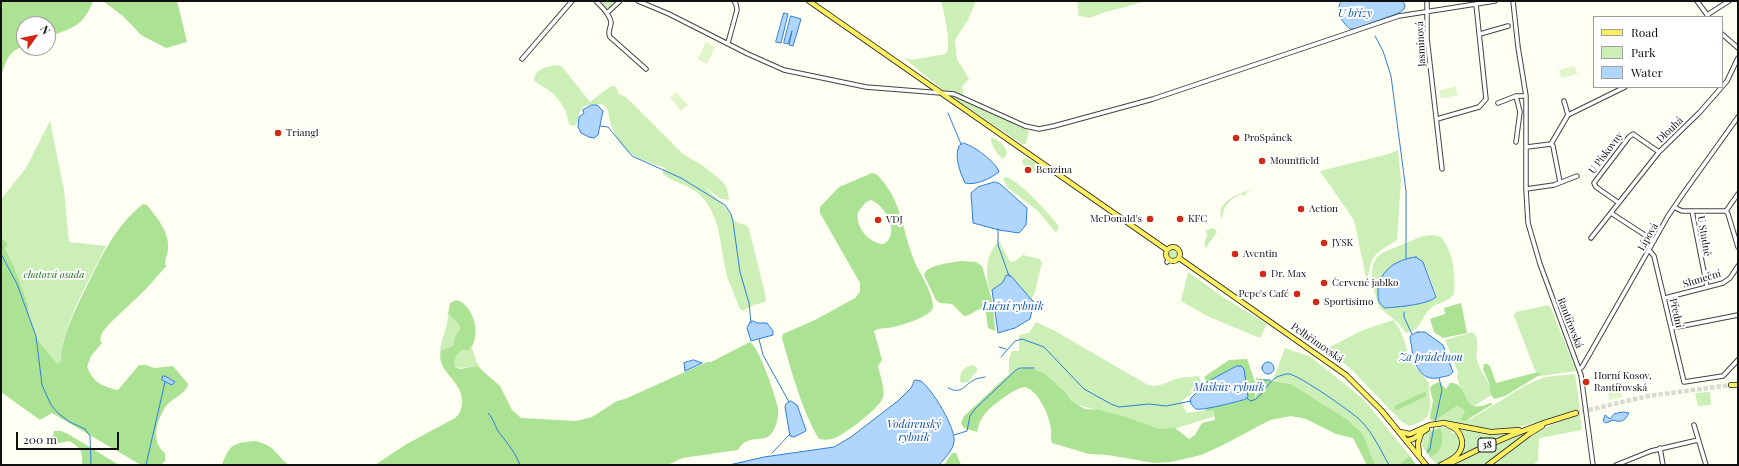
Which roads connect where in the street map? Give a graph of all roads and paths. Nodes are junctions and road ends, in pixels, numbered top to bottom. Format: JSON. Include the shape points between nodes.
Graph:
{"nodes":[{"id":1,"x":572,"y":1,"type":"edge"},
{"id":2,"x":596,"y":1,"type":"edge"},
{"id":3,"x":620,"y":1,"type":"edge"},
{"id":4,"x":638,"y":1,"type":"edge"},
{"id":5,"x":654,"y":1,"type":"edge"},
{"id":6,"x":734,"y":1,"type":"edge"},
{"id":7,"x":809,"y":1,"type":"edge"},
{"id":8,"x":1427,"y":1,"type":"edge"},
{"id":9,"x":1495,"y":1,"type":"edge"},
{"id":10,"x":1513,"y":1,"type":"edge"},
{"id":11,"x":1697,"y":1,"type":"edge"},
{"id":12,"x":1729,"y":1,"type":"edge"},
{"id":13,"x":1471,"y":3,"type":"edge"},
{"id":14,"x":1476,"y":4,"type":"junction"},
{"id":15,"x":651,"y":6,"type":"junction"},
{"id":16,"x":1428,"y":11,"type":"junction"},
{"id":17,"x":607,"y":14,"type":"junction"},
{"id":18,"x":1708,"y":16,"type":"edge"},
{"id":19,"x":1508,"y":26,"type":"dead end"},
{"id":20,"x":1480,"y":34,"type":"junction"},
{"id":21,"x":1723,"y":35,"type":"edge"},
{"id":22,"x":728,"y":43,"type":"junction"},
{"id":23,"x":1737,"y":46,"type":"edge"},
{"id":24,"x":1738,"y":58,"type":"edge"},
{"id":25,"x":522,"y":59,"type":"dead end"},
{"id":26,"x":646,"y":69,"type":"dead end"},
{"id":27,"x":1723,"y":85,"type":"edge"},
{"id":28,"x":1623,"y":88,"type":"edge"},
{"id":29,"x":1721,"y":88,"type":"edge"},
{"id":30,"x":939,"y":92,"type":"junction"},
{"id":31,"x":1516,"y":96,"type":"junction"},
{"id":32,"x":1526,"y":96,"type":"junction"},
{"id":33,"x":1564,"y":101,"type":"dead end"},
{"id":34,"x":1498,"y":103,"type":"dead end"},
{"id":35,"x":1568,"y":115,"type":"junction"},
{"id":36,"x":1738,"y":117,"type":"edge"},
{"id":37,"x":1437,"y":119,"type":"junction"},
{"id":38,"x":1516,"y":142,"type":"dead end"},
{"id":39,"x":1551,"y":144,"type":"junction"},
{"id":40,"x":1527,"y":147,"type":"junction"},
{"id":41,"x":1659,"y":152,"type":"junction"},
{"id":42,"x":1442,"y":169,"type":"dead end"},
{"id":43,"x":1577,"y":176,"type":"dead end"},
{"id":44,"x":1560,"y":182,"type":"junction"},
{"id":45,"x":1526,"y":189,"type":"junction"},
{"id":46,"x":1738,"y":194,"type":"edge"},
{"id":47,"x":1619,"y":203,"type":"junction"},
{"id":48,"x":1674,"y":207,"type":"junction"},
{"id":49,"x":1692,"y":211,"type":"junction"},
{"id":50,"x":1726,"y":211,"type":"junction"},
{"id":51,"x":1611,"y":213,"type":"junction"},
{"id":52,"x":1591,"y":238,"type":"dead end"},
{"id":53,"x":1654,"y":241,"type":"junction"},
{"id":54,"x":1738,"y":247,"type":"edge"},
{"id":55,"x":1167,"y":250,"type":"junction"},
{"id":56,"x":1649,"y":250,"type":"junction"},
{"id":57,"x":1179,"y":258,"type":"junction"},
{"id":58,"x":1738,"y":266,"type":"edge"},
{"id":59,"x":1707,"y":287,"type":"junction"},
{"id":60,"x":1665,"y":298,"type":"junction"},
{"id":61,"x":1738,"y":315,"type":"edge"},
{"id":62,"x":1672,"y":328,"type":"junction"},
{"id":63,"x":1738,"y":360,"type":"edge"},
{"id":64,"x":1579,"y":369,"type":"junction"},
{"id":65,"x":1731,"y":385,"type":"tunnel mouth"},
{"id":66,"x":1738,"y":385,"type":"edge"},
{"id":67,"x":1576,"y":413,"type":"tunnel mouth"},
{"id":68,"x":1559,"y":418,"type":"junction"},
{"id":69,"x":1440,"y":424,"type":"junction"},
{"id":70,"x":1694,"y":425,"type":"dead end"},
{"id":71,"x":1432,"y":426,"type":"junction"},
{"id":72,"x":1529,"y":429,"type":"junction"},
{"id":73,"x":1399,"y":432,"type":"junction"},
{"id":74,"x":1423,"y":432,"type":"junction"},
{"id":75,"x":1410,"y":434,"type":"junction"},
{"id":76,"x":1698,"y":440,"type":"junction"},
{"id":77,"x":1406,"y":441,"type":"junction"},
{"id":78,"x":1660,"y":448,"type":"junction"},
{"id":79,"x":1418,"y":456,"type":"junction"},
{"id":80,"x":1446,"y":464,"type":"edge"},
{"id":81,"x":1426,"y":465,"type":"edge"},
{"id":82,"x":1488,"y":465,"type":"edge"},
{"id":83,"x":1593,"y":465,"type":"edge"},
{"id":84,"x":1616,"y":465,"type":"edge"},
{"id":85,"x":1663,"y":465,"type":"edge"},
{"id":86,"x":1706,"y":465,"type":"edge"}],
"edges":[{"from":1,"to":25,"type":"street"},
{"from":2,"to":17,"type":"street"},
{"from":3,"to":17,"type":"street"},
{"from":4,"to":15,"type":"street"},
{"from":5,"to":15,"type":"street"},
{"from":6,"to":22,"type":"street","via":[[737,10]]},
{"from":7,"to":30,"type":"main road"},
{"from":8,"to":16,"type":"street"},
{"from":9,"to":14,"type":"street","name":"Jasmínová"},
{"from":10,"to":32,"type":"street","name":"Rantířovská"},
{"from":11,"to":18,"type":"street"},
{"from":12,"to":18,"type":"street"},
{"from":13,"to":14,"type":"street","name":"Jasmínová"},
{"from":13,"to":16,"type":"street","name":"Jasmínová"},
{"from":14,"to":20,"type":"street"},
{"from":15,"to":22,"type":"street"},
{"from":16,"to":30,"type":"street","via":[[1399,16],[1153,99],[1044,128],[1033,128],[954,94]]},
{"from":16,"to":37,"type":"street","name":"Jasmínová","via":[[1427,38]]},
{"from":17,"to":26,"type":"street","via":[[611,22],[608,32],[610,37]]},
{"from":19,"to":20,"type":"street"},
{"from":20,"to":37,"type":"street","via":[[1487,93],[1485,101],[1479,107]]},
{"from":21,"to":23,"type":"street"},
{"from":22,"to":30,"type":"street","via":[[784,70],[866,87]]},
{"from":24,"to":27,"type":"street","name":"Dlouhá","via":[[1731,75]]},
{"from":28,"to":35,"type":"street"},
{"from":29,"to":41,"type":"street","name":"Dlouhá"},
{"from":30,"to":55,"type":"main road"},
{"from":31,"to":32,"type":"street"},
{"from":31,"to":34,"type":"street"},
{"from":31,"to":38,"type":"street","via":[[1520,112]]},
{"from":32,"to":40,"type":"street","name":"Rantířovská"},
{"from":33,"to":35,"type":"street"},
{"from":35,"to":39,"type":"street"},
{"from":36,"to":48,"type":"street","name":"Lípová"},
{"from":37,"to":42,"type":"street","name":"Jasmínová"},
{"from":39,"to":40,"type":"street"},
{"from":39,"to":44,"type":"street"},
{"from":40,"to":45,"type":"street","name":"Rantířovská"},
{"from":41,"to":47,"type":"street","name":"Dlouhá"},
{"from":41,"to":47,"type":"street","name":"U Pískovny","via":[[1633,134],[1629,137],[1594,183]]},
{"from":43,"to":44,"type":"street"},
{"from":44,"to":45,"type":"street"},
{"from":45,"to":64,"type":"street","name":"Rantířovská","via":[[1528,223],[1535,251]]},
{"from":46,"to":50,"type":"street"},
{"from":47,"to":51,"type":"street","name":"Dlouhá"},
{"from":48,"to":49,"type":"street","via":[[1682,211]]},
{"from":48,"to":53,"type":"street","name":"Lípová"},
{"from":49,"to":50,"type":"street"},
{"from":49,"to":59,"type":"street","name":"U Studně"},
{"from":50,"to":54,"type":"street"},
{"from":51,"to":52,"type":"street","name":"Dlouhá"},
{"from":51,"to":53,"type":"street"},
{"from":53,"to":56,"type":"street","name":"Lípová"},
{"from":55,"to":57,"type":"main road","via":[[1176,247],[1180,252]]},
{"from":55,"to":57,"type":"main road","via":[[1168,261]]},
{"from":56,"to":60,"type":"street","name":"Přední","via":[[1654,256]]},
{"from":56,"to":64,"type":"street","name":"Lípová"},
{"from":57,"to":73,"type":"main road","name":"Pelhřimovská","via":[[1339,369],[1373,401]]},
{"from":58,"to":59,"type":"street","name":"Sluneční","via":[[1727,281]]},
{"from":59,"to":60,"type":"street","name":"Sluneční"},
{"from":60,"to":62,"type":"street","name":"Přední"},
{"from":61,"to":62,"type":"street"},
{"from":62,"to":63,"type":"street","name":"Přední","via":[[1684,382],[1723,376]]},
{"from":64,"to":83,"type":"street","name":"Rantířovská"},
{"from":65,"to":66,"type":"main road"},
{"from":67,"to":68,"type":"main road","number":"38"},
{"from":68,"to":72,"type":"main road","number":"38"},
{"from":68,"to":82,"type":"main road","via":[[1529,434]]},
{"from":69,"to":71,"type":"main road"},
{"from":69,"to":72,"type":"main road","via":[[1495,432]]},
{"from":69,"to":80,"type":"main road","via":[[1454,427],[1462,439],[1459,452]]},
{"from":70,"to":76,"type":"street"},
{"from":71,"to":74,"type":"main road"},
{"from":71,"to":75,"type":"main road"},
{"from":72,"to":80,"type":"main road","number":"38"},
{"from":73,"to":75,"type":"main road"},
{"from":73,"to":77,"type":"main road","name":"Pelhřimovská"},
{"from":74,"to":77,"type":"main road"},
{"from":74,"to":79,"type":"main road","via":[[1418,441]]},
{"from":75,"to":77,"type":"main road"},
{"from":76,"to":78,"type":"street"},
{"from":76,"to":86,"type":"street"},
{"from":77,"to":79,"type":"main road","name":"Pelhřimovská"},
{"from":78,"to":84,"type":"street"},
{"from":78,"to":85,"type":"street"},
{"from":79,"to":81,"type":"main road","name":"Pelhřimovská"}]}
